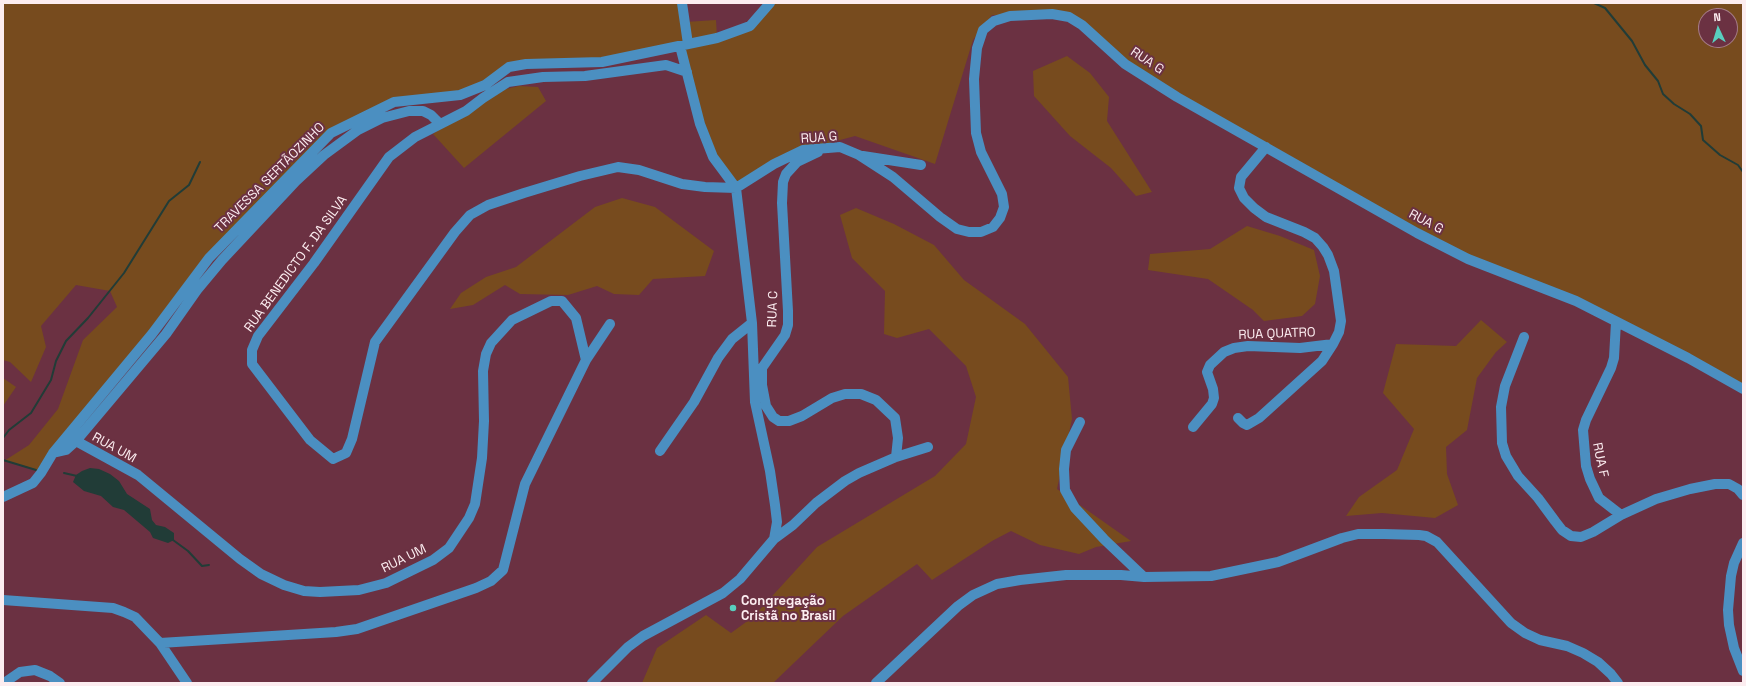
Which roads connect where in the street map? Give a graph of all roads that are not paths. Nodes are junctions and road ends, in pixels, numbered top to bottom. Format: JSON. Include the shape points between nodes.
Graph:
{"nodes":[{"id":1,"x":682,"y":3,"type":"edge"},
{"id":2,"x":770,"y":3,"type":"edge"},
{"id":3,"x":684,"y":45,"type":"junction"},
{"id":4,"x":687,"y":72,"type":"junction"},
{"id":5,"x":440,"y":124,"type":"junction"},
{"id":6,"x":840,"y":147,"type":"junction"},
{"id":7,"x":1266,"y":147,"type":"junction"},
{"id":8,"x":859,"y":155,"type":"junction"},
{"id":9,"x":921,"y":165,"type":"dead end"},
{"id":10,"x":736,"y":188,"type":"junction"},
{"id":11,"x":1616,"y":322,"type":"junction"},
{"id":12,"x":610,"y":324,"type":"dead end"},
{"id":13,"x":752,"y":324,"type":"junction"},
{"id":14,"x":1524,"y":337,"type":"dead end"},
{"id":15,"x":1334,"y":344,"type":"junction"},
{"id":16,"x":586,"y":360,"type":"junction"},
{"id":17,"x":1743,"y":388,"type":"edge"},
{"id":18,"x":1238,"y":418,"type":"dead end"},
{"id":19,"x":1080,"y":422,"type":"dead end"},
{"id":20,"x":1193,"y":427,"type":"dead end"},
{"id":21,"x":76,"y":441,"type":"junction"},
{"id":22,"x":928,"y":447,"type":"dead end"},
{"id":23,"x":660,"y":451,"type":"dead end"},
{"id":24,"x":53,"y":453,"type":"junction"},
{"id":25,"x":896,"y":457,"type":"junction"},
{"id":26,"x":1743,"y":495,"type":"edge"},
{"id":27,"x":3,"y":497,"type":"edge"},
{"id":28,"x":1621,"y":514,"type":"junction"},
{"id":29,"x":774,"y":539,"type":"junction"},
{"id":30,"x":1743,"y":543,"type":"edge"},
{"id":31,"x":1144,"y":577,"type":"junction"},
{"id":32,"x":3,"y":600,"type":"edge"},
{"id":33,"x":160,"y":643,"type":"junction"},
{"id":34,"x":1743,"y":671,"type":"edge"},
{"id":35,"x":4,"y":683,"type":"edge"},
{"id":36,"x":60,"y":683,"type":"edge"},
{"id":37,"x":187,"y":683,"type":"edge"},
{"id":38,"x":592,"y":683,"type":"edge"},
{"id":39,"x":876,"y":683,"type":"edge"},
{"id":40,"x":1618,"y":683,"type":"edge"}],
"edges":[{"from":1,"to":3,"type":"street"},
{"from":2,"to":3,"type":"street","name":"TRAVESSA SERTÃOZINHO","via":[[750,26],[717,38]]},
{"from":3,"to":4,"type":"street"},
{"from":3,"to":24,"type":"street","name":"TRAVESSA SERTÃOZINHO","via":[[602,62],[526,64],[508,67],[485,85],[460,96],[394,102],[331,133],[209,258],[152,334]]},
{"from":4,"to":5,"type":"street","name":"RUA BENEDICTO F. DA SILVA","via":[[666,65],[585,76],[543,76],[508,82],[466,111]]},
{"from":4,"to":10,"type":"street","via":[[700,124],[713,157]]},
{"from":5,"to":10,"type":"street","name":"RUA BENEDICTO F. DA SILVA","via":[[415,137],[389,157],[314,263],[258,336],[252,350],[252,364],[262,379],[310,440],[333,459],[346,453],[352,439],[375,342],[470,215],[488,205],[524,193],[580,176],[618,168],[639,170],[682,184]]},
{"from":5,"to":21,"type":"street","via":[[424,110],[382,118],[358,130],[324,155],[222,260],[166,334]]},
{"from":6,"to":8,"type":"street","name":"RUA G"},
{"from":6,"to":10,"type":"street","name":"RUA G","via":[[803,150],[774,164]]},
{"from":6,"to":25,"type":"street","name":"RUA C","via":[[814,152],[797,162],[786,174],[783,182],[788,325],[785,335],[762,368],[762,385],[766,406],[779,421],[789,421],[802,416],[832,398],[845,394],[861,394],[876,400],[894,418],[898,438]]},
{"from":7,"to":8,"type":"street","name":"RUA G","via":[[1177,97],[1126,64],[1082,25],[1069,17],[1052,14],[1010,16],[994,21],[983,30],[977,48],[974,79],[976,133],[981,152],[1002,194],[1004,207],[993,227],[982,232],[957,229],[894,177]]},
{"from":7,"to":11,"type":"street","name":"RUA G","via":[[1468,259],[1576,301]]},
{"from":7,"to":15,"type":"street","name":"RUA QUATRO","via":[[1241,177],[1239,188],[1254,208],[1266,217],[1315,238],[1328,256],[1334,271],[1341,321]]},
{"from":8,"to":9,"type":"street"},
{"from":10,"to":13,"type":"street"},
{"from":11,"to":17,"type":"street","name":"RUA G"},
{"from":11,"to":28,"type":"street","name":"RUA F","via":[[1614,358],[1586,420],[1582,437],[1586,466],[1599,498]]},
{"from":12,"to":16,"type":"street"},
{"from":13,"to":23,"type":"street","via":[[732,338],[694,402]]},
{"from":13,"to":29,"type":"street","via":[[755,402],[775,505],[777,522]]},
{"from":14,"to":28,"type":"street","via":[[1505,386],[1500,407],[1502,443],[1506,456],[1518,476],[1554,521],[1571,536],[1593,532]]},
{"from":15,"to":18,"type":"street","via":[[1322,361],[1259,418],[1247,425]]},
{"from":15,"to":20,"type":"street","name":"RUA QUATRO","via":[[1300,348],[1248,346],[1224,352],[1210,365],[1208,372],[1214,394],[1212,404]]},
{"from":16,"to":21,"type":"street","name":"RUA UM","via":[[576,318],[562,301],[551,301],[512,320],[491,342],[486,354],[483,370],[482,458],[475,504],[469,518],[449,548],[433,560],[386,582],[359,590],[304,591],[261,574],[138,475]]},
{"from":16,"to":33,"type":"street","via":[[525,484],[503,570],[491,581],[357,629]]},
{"from":19,"to":31,"type":"street","via":[[1066,450],[1065,490],[1075,508]]},
{"from":21,"to":24,"type":"street","name":"RUA UM","via":[[66,450]]},
{"from":22,"to":25,"type":"street"},
{"from":24,"to":27,"type":"street","name":"TRAVESSA SERTÃOZINHO","via":[[33,483]]},
{"from":25,"to":29,"type":"street","via":[[845,481]]},
{"from":26,"to":28,"type":"street","via":[[1729,484],[1715,484],[1656,499]]},
{"from":29,"to":38,"type":"street","via":[[724,593],[643,636],[628,647]]},
{"from":30,"to":34,"type":"street","via":[[1731,576],[1728,625]]},
{"from":31,"to":39,"type":"street","via":[[1066,575],[997,584],[973,595],[958,606]]},
{"from":31,"to":40,"type":"street","via":[[1211,576],[1278,562],[1358,534],[1426,536],[1437,542],[1515,626],[1540,640],[1567,646],[1583,653],[1602,666]]},
{"from":32,"to":33,"type":"street","via":[[113,608],[135,617]]},
{"from":33,"to":37,"type":"street"},
{"from":35,"to":36,"type":"street","via":[[20,672],[35,670]]}]}
